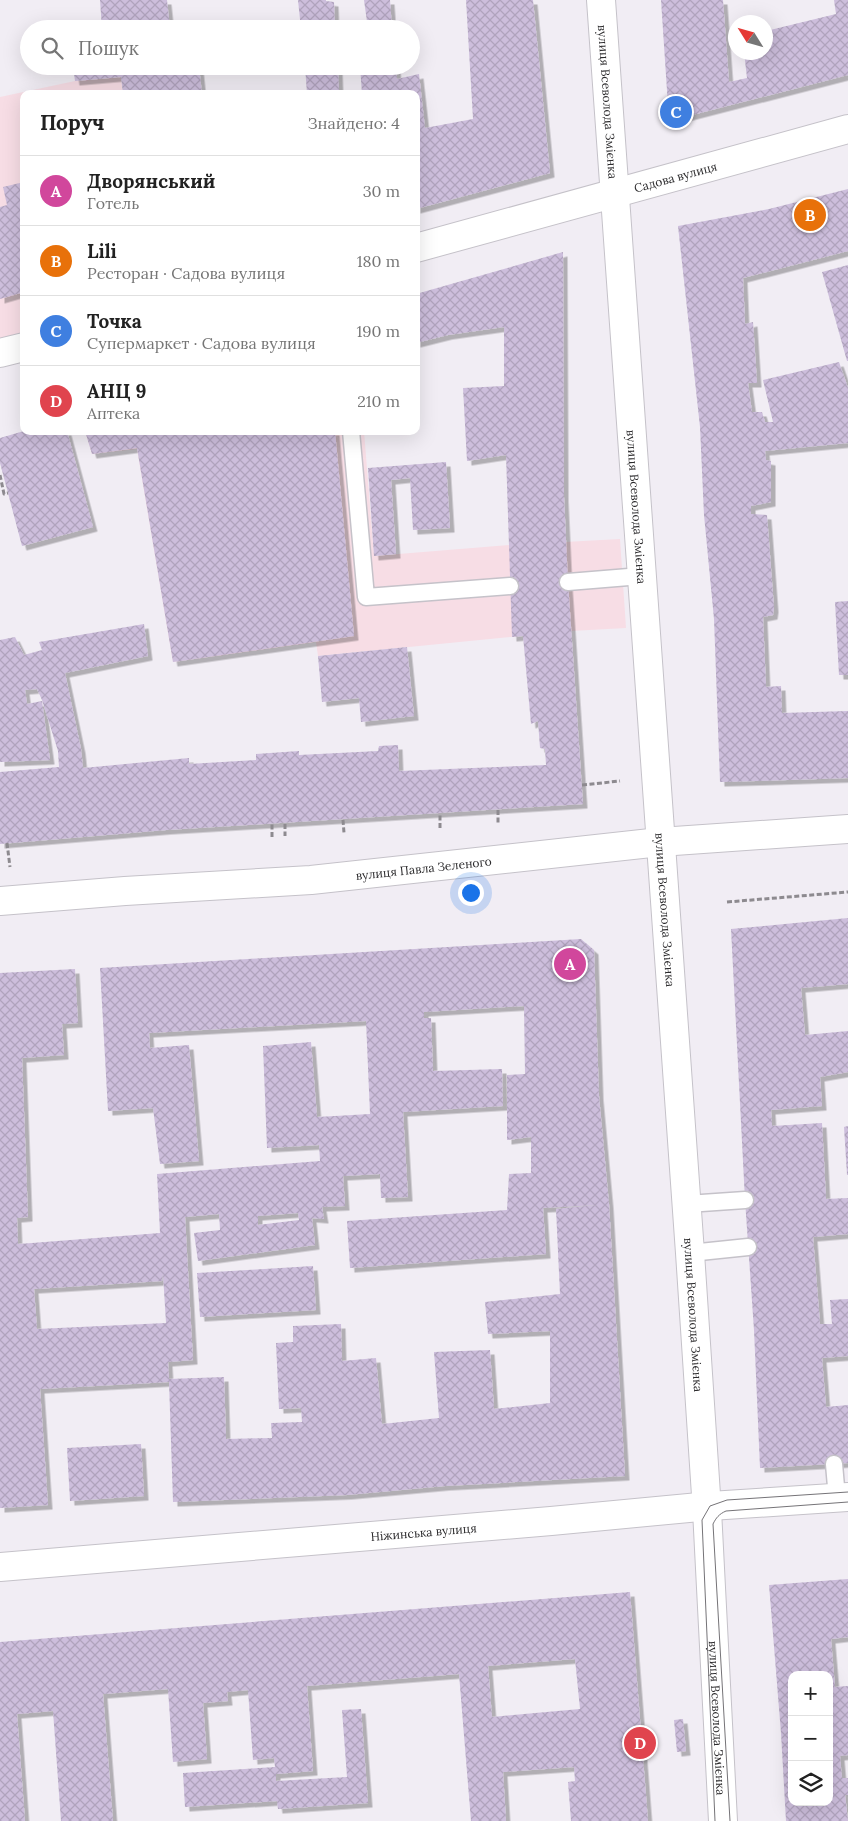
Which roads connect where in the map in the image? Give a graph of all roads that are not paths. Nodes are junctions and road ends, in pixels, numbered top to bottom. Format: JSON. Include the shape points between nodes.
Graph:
{"nodes":[{"id":1,"x":601,"y":0,"type":"edge"},
{"id":2,"x":848,"y":130,"type":"edge"},
{"id":3,"x":615,"y":194,"type":"junction"},
{"id":4,"x":420,"y":247,"type":"edge"},
{"id":5,"x":20,"y":348,"type":"edge"},
{"id":6,"x":0,"y":353,"type":"edge"},
{"id":7,"x":351,"y":435,"type":"edge"},
{"id":8,"x":641,"y":576,"type":"junction"},
{"id":9,"x":568,"y":582,"type":"dead end"},
{"id":10,"x":510,"y":586,"type":"dead end"},
{"id":11,"x":848,"y":829,"type":"edge"},
{"id":12,"x":660,"y":842,"type":"junction"},
{"id":13,"x":0,"y":901,"type":"edge"},
{"id":14,"x":745,"y":1200,"type":"dead end"},
{"id":15,"x":687,"y":1204,"type":"junction"},
{"id":16,"x":748,"y":1247,"type":"dead end"},
{"id":17,"x":690,"y":1253,"type":"junction"},
{"id":18,"x":834,"y":1464,"type":"dead end"},
{"id":19,"x":843,"y":1497,"type":"edge"},
{"id":20,"x":706,"y":1507,"type":"junction"},
{"id":21,"x":0,"y":1567,"type":"edge"},
{"id":22,"x":723,"y":1821,"type":"edge"}],
"edges":[{"from":1,"to":3,"type":"street","name":"вулиця Всеволода Змієнка"},
{"from":2,"to":3,"type":"street","name":"Садова вулиця"},
{"from":3,"to":4,"type":"street","name":"Садова вулиця"},
{"from":3,"to":8,"type":"street","name":"вулиця Всеволода Змієнка"},
{"from":5,"to":6,"type":"street"},
{"from":7,"to":10,"type":"lane","via":[[366,597]]},
{"from":8,"to":9,"type":"lane"},
{"from":8,"to":12,"type":"street","name":"вулиця Всеволода Змієнка"},
{"from":11,"to":12,"type":"street","name":"вулиця Павла Зеленого"},
{"from":12,"to":13,"type":"street","name":"вулиця Павла Зеленого","via":[[303,880]]},
{"from":12,"to":15,"type":"street","name":"вулиця Всеволода Змієнка"},
{"from":14,"to":15,"type":"lane"},
{"from":15,"to":17,"type":"street","name":"вулиця Всеволода Змієнка"},
{"from":16,"to":17,"type":"lane"},
{"from":17,"to":20,"type":"street","name":"вулиця Всеволода Змієнка"},
{"from":18,"to":19,"type":"lane"},
{"from":19,"to":20,"type":"street","name":"Ніжинська вулиця"},
{"from":20,"to":21,"type":"street","name":"Ніжинська вулиця"},
{"from":20,"to":22,"type":"street","name":"вулиця Всеволода Змієнка"}]}
